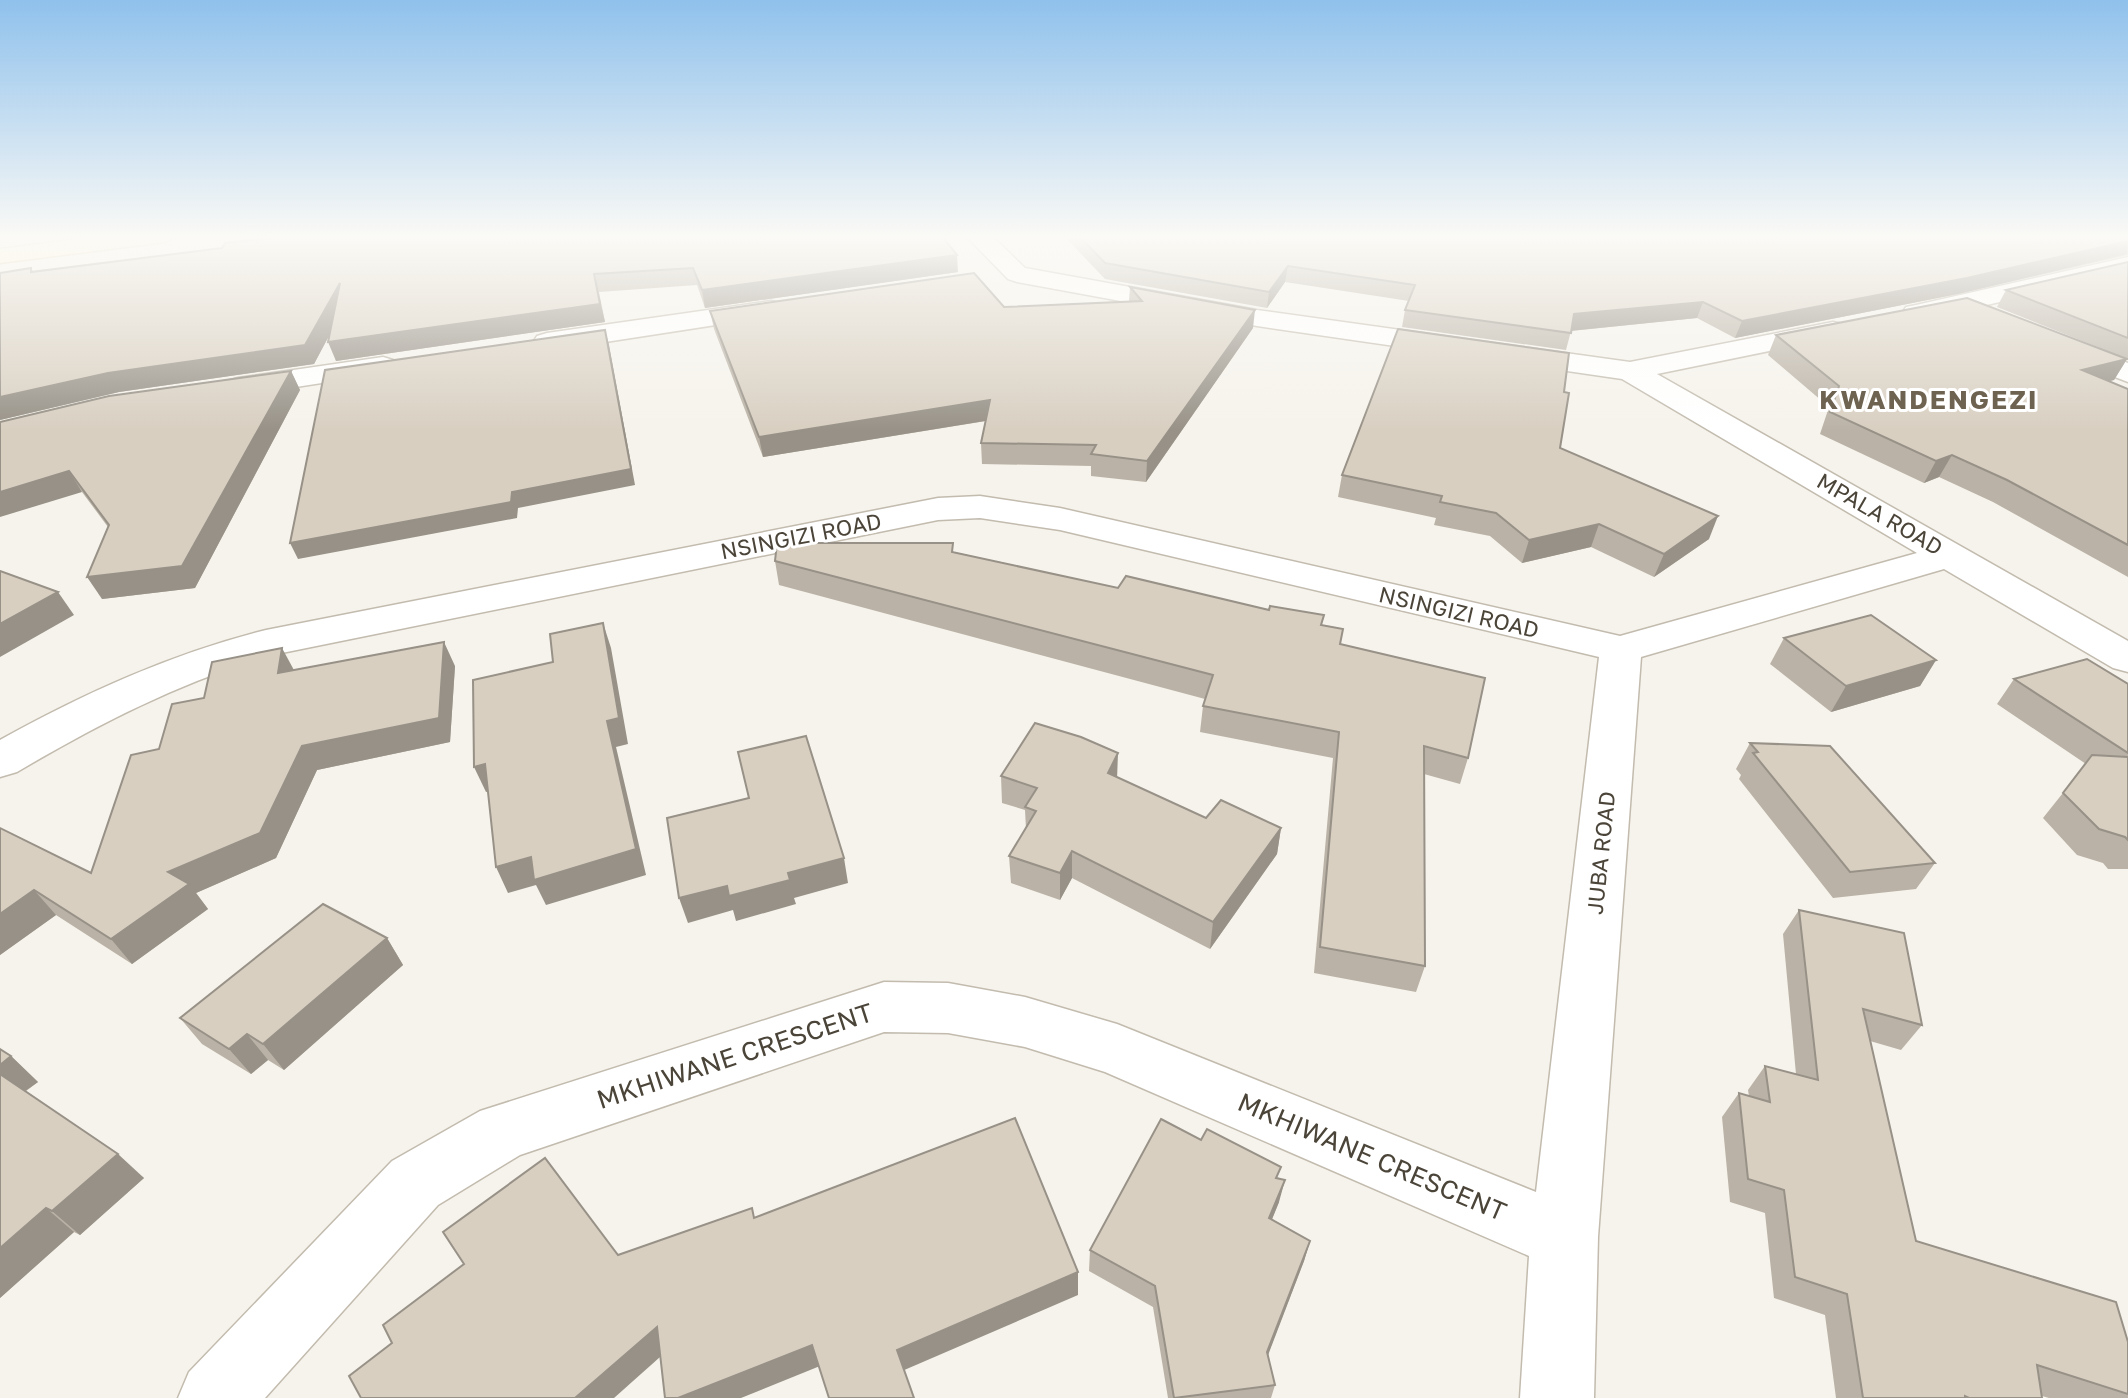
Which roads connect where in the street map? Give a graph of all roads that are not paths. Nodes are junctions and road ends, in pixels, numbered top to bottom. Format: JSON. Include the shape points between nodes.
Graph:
{"nodes":[{"id":1,"x":1160,"y":300,"type":"edge"},
{"id":2,"x":1979,"y":300,"type":"edge"},
{"id":3,"x":1959,"y":305,"type":"junction"},
{"id":4,"x":797,"y":306,"type":"edge"},
{"id":5,"x":1896,"y":317,"type":"edge"},
{"id":6,"x":2001,"y":322,"type":"edge"},
{"id":7,"x":1865,"y":324,"type":"edge"},
{"id":8,"x":2043,"y":339,"type":"edge"},
{"id":9,"x":513,"y":347,"type":"edge"},
{"id":10,"x":403,"y":363,"type":"edge"},
{"id":11,"x":1630,"y":371,"type":"junction"},
{"id":12,"x":2128,"y":373,"type":"edge"},
{"id":13,"x":214,"y":390,"type":"edge"},
{"id":14,"x":1951,"y":555,"type":"junction"},
{"id":15,"x":1621,"y":649,"type":"junction"},
{"id":16,"x":2128,"y":659,"type":"edge"},
{"id":17,"x":0,"y":761,"type":"edge"},
{"id":18,"x":1564,"y":1237,"type":"junction"},
{"id":19,"x":215,"y":1398,"type":"edge"},
{"id":20,"x":1557,"y":1398,"type":"edge"}],
"edges":[{"from":1,"to":11,"type":"street"},
{"from":2,"to":3,"type":"street"},
{"from":3,"to":5,"type":"street"},
{"from":3,"to":6,"type":"street"},
{"from":4,"to":9,"type":"street"},
{"from":7,"to":11,"type":"street"},
{"from":8,"to":12,"type":"street"},
{"from":10,"to":13,"type":"street"},
{"from":11,"to":14,"type":"street","name":"MPALA ROAD"},
{"from":14,"to":15,"type":"street"},
{"from":14,"to":16,"type":"street","name":"MPALA ROAD"},
{"from":15,"to":17,"type":"street","name":"NSINGIZI ROAD","via":[[1060,519],[980,507],[938,509],[204,659],[107,700]]},
{"from":15,"to":18,"type":"street","name":"JUBA ROAD"},
{"from":18,"to":19,"type":"street","name":"MKHIWANE CRESCENT","via":[[1117,1050],[1025,1022],[948,1008],[884,1007],[502,1132],[451,1158],[415,1183]]},
{"from":18,"to":20,"type":"street","name":"JUBA ROAD"}]}
